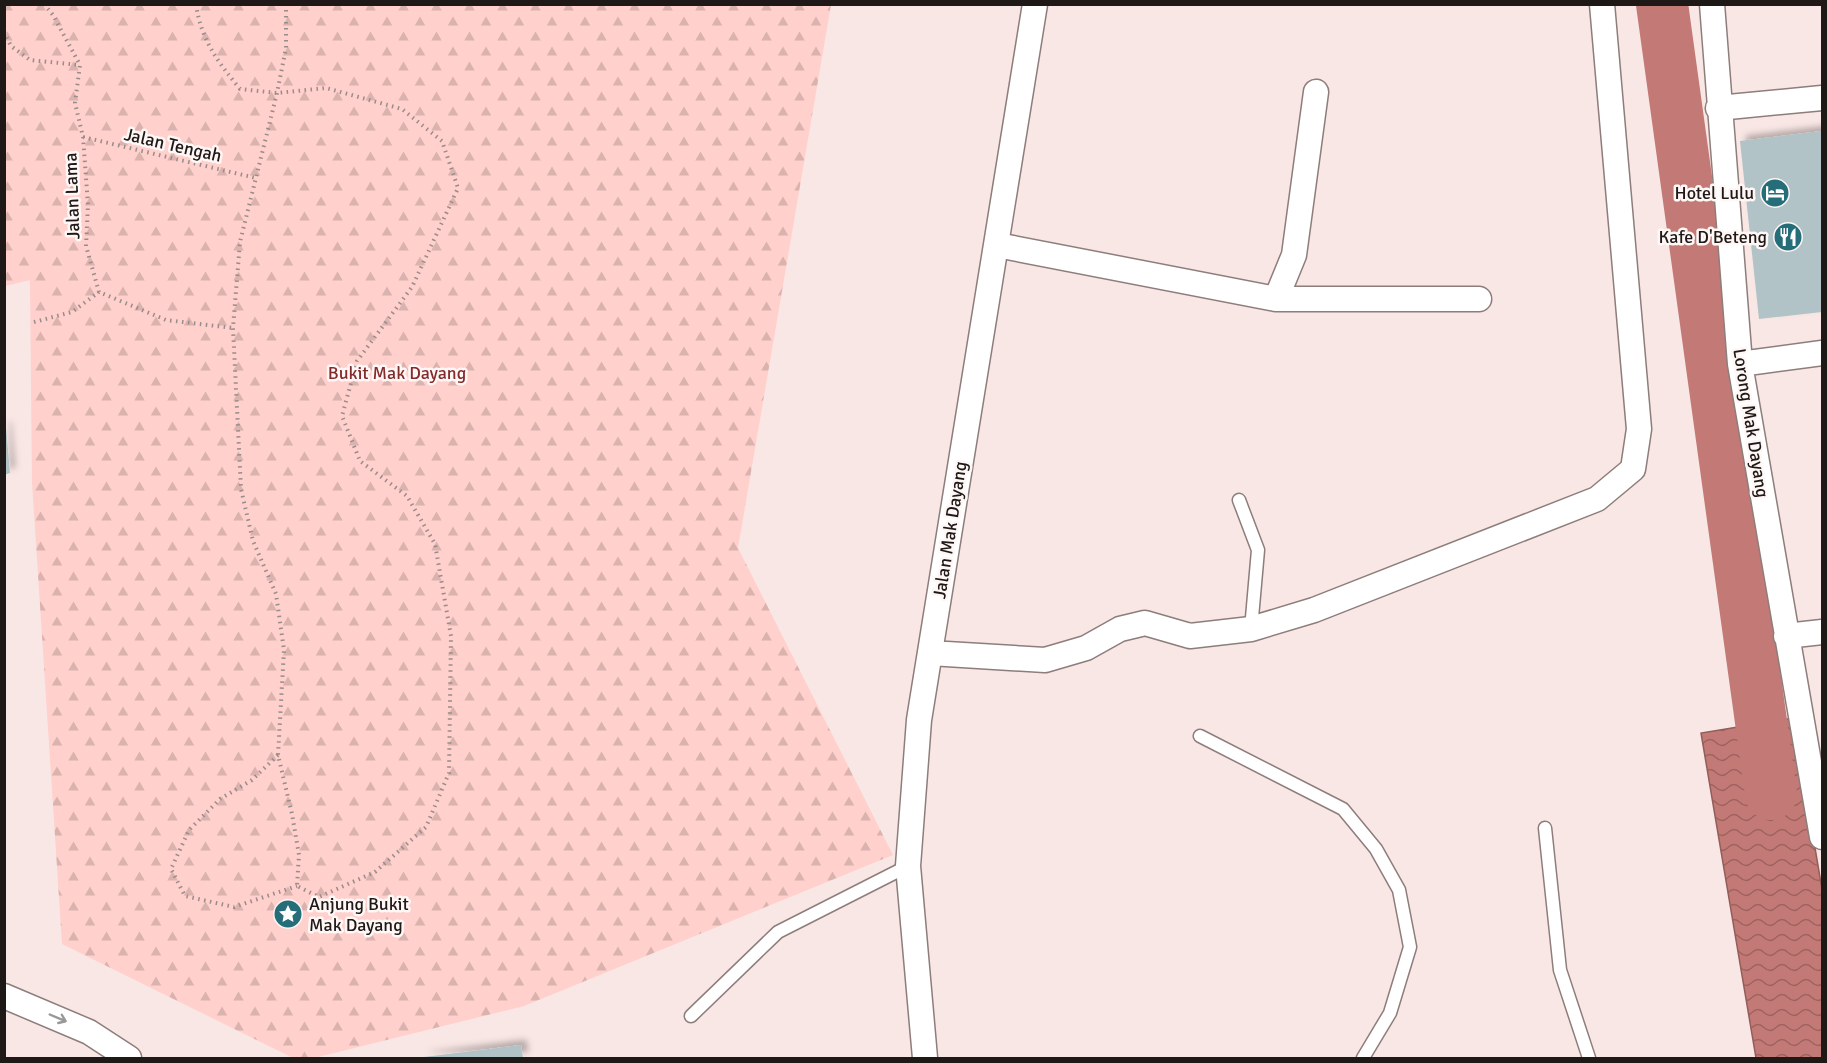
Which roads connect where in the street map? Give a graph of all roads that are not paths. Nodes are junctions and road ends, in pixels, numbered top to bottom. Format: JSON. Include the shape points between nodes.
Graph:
{"nodes":[{"id":1,"x":1035,"y":4,"type":"edge"},
{"id":2,"x":1602,"y":4,"type":"edge"},
{"id":3,"x":1712,"y":4,"type":"edge"},
{"id":4,"x":1316,"y":92,"type":"dead end"},
{"id":5,"x":1822,"y":98,"type":"edge"},
{"id":6,"x":1719,"y":108,"type":"junction"},
{"id":7,"x":997,"y":245,"type":"junction"},
{"id":8,"x":1276,"y":299,"type":"junction"},
{"id":9,"x":1479,"y":299,"type":"dead end"},
{"id":10,"x":1822,"y":353,"type":"edge"},
{"id":11,"x":1740,"y":364,"type":"junction"},
{"id":12,"x":1239,"y":500,"type":"dead end"},
{"id":13,"x":1251,"y":629,"type":"junction"},
{"id":14,"x":1822,"y":633,"type":"edge"},
{"id":15,"x":1786,"y":636,"type":"junction"},
{"id":16,"x":930,"y":653,"type":"junction"},
{"id":17,"x":1200,"y":736,"type":"dead end"},
{"id":18,"x":1545,"y":828,"type":"dead end"},
{"id":19,"x":1822,"y":837,"type":"edge"},
{"id":20,"x":908,"y":866,"type":"junction"},
{"id":21,"x":4,"y":996,"type":"edge"},
{"id":22,"x":691,"y":1017,"type":"dead end"},
{"id":23,"x":129,"y":1059,"type":"edge"},
{"id":24,"x":925,"y":1059,"type":"edge"},
{"id":25,"x":1363,"y":1059,"type":"edge"},
{"id":26,"x":1589,"y":1059,"type":"edge"}],
"edges":[{"from":1,"to":7,"type":"street","name":"Jalan Mak Dayang"},
{"from":2,"to":13,"type":"street","via":[[1640,429],[1633,469],[1597,499],[1314,610]]},
{"from":3,"to":6,"type":"street","name":"Lorong Mak Dayang"},
{"from":4,"to":8,"type":"street","via":[[1294,255]]},
{"from":5,"to":6,"type":"street"},
{"from":6,"to":11,"type":"street","name":"Lorong Mak Dayang"},
{"from":7,"to":8,"type":"street"},
{"from":7,"to":16,"type":"street","name":"Jalan Mak Dayang"},
{"from":8,"to":9,"type":"street"},
{"from":10,"to":11,"type":"street"},
{"from":11,"to":15,"type":"street","name":"Lorong Mak Dayang"},
{"from":12,"to":13,"type":"lane","via":[[1258,550]]},
{"from":13,"to":16,"type":"street","via":[[1190,636],[1144,623],[1120,629],[1086,648],[1045,660]]},
{"from":14,"to":15,"type":"street"},
{"from":15,"to":19,"type":"street","name":"Lorong Mak Dayang"},
{"from":16,"to":20,"type":"street","name":"Jalan Mak Dayang","via":[[919,720]]},
{"from":17,"to":25,"type":"lane","via":[[1343,809],[1376,849],[1399,890],[1410,947],[1390,1012]]},
{"from":18,"to":26,"type":"lane","via":[[1560,970]]},
{"from":20,"to":22,"type":"lane","via":[[778,932]]},
{"from":20,"to":24,"type":"street","name":"Jalan Mak Dayang"},
{"from":21,"to":23,"type":"street","one_way":true,"via":[[89,1032]]}]}
